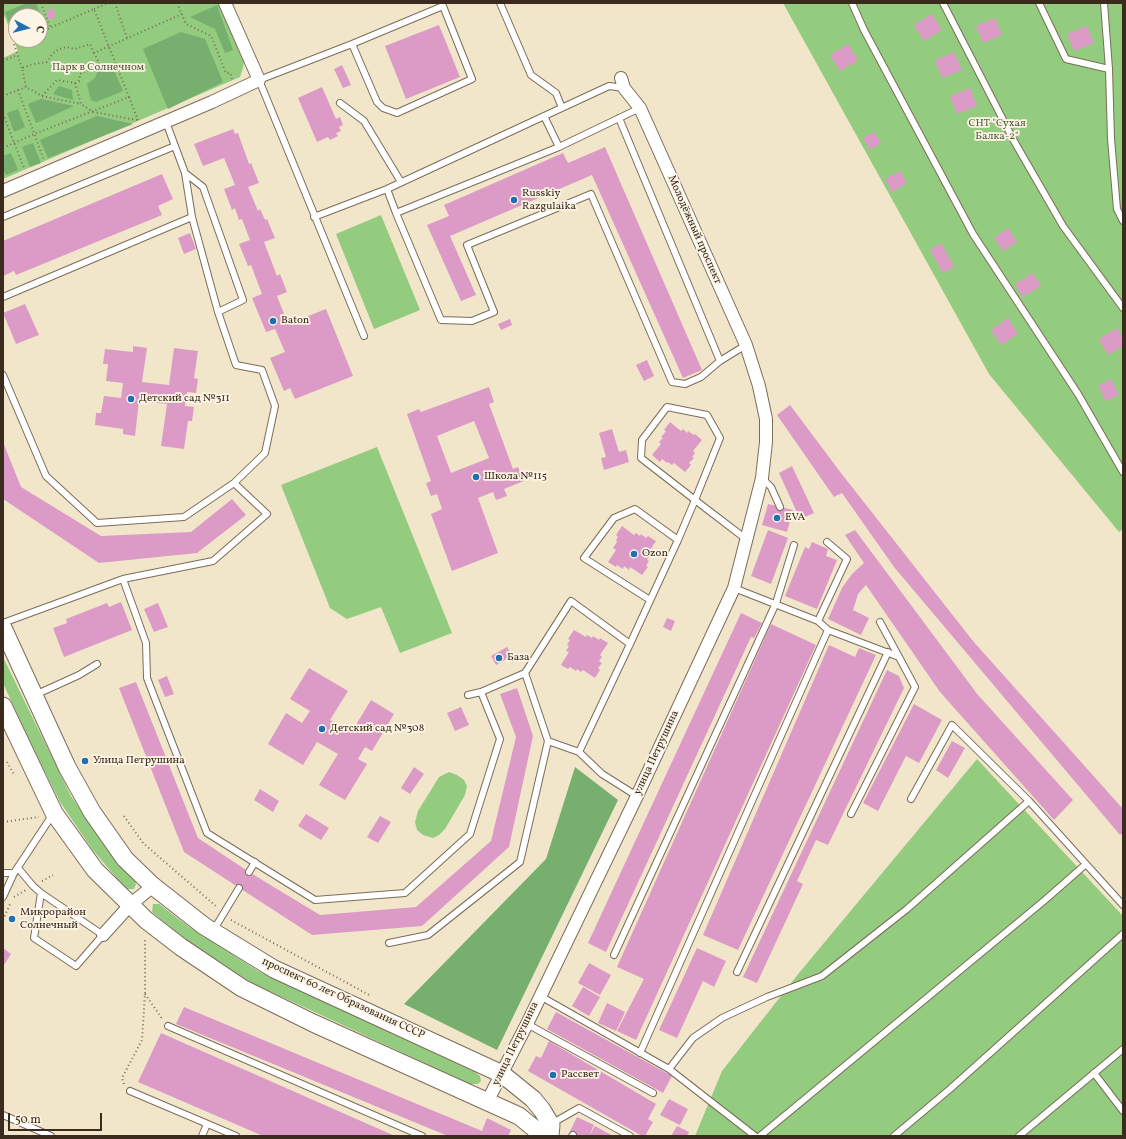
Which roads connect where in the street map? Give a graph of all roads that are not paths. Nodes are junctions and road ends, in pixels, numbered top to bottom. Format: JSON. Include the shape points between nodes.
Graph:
{"nodes":[{"id":1,"x":225,"y":3,"type":"edge"},
{"id":2,"x":500,"y":3,"type":"edge"},
{"id":3,"x":852,"y":3,"type":"edge"},
{"id":4,"x":943,"y":3,"type":"edge"},
{"id":5,"x":1039,"y":3,"type":"edge"},
{"id":6,"x":1104,"y":3,"type":"edge"},
{"id":7,"x":352,"y":44,"type":"junction"},
{"id":8,"x":1109,"y":69,"type":"junction"},
{"id":9,"x":259,"y":80,"type":"junction"},
{"id":10,"x":623,"y":83,"type":"joint"},
{"id":11,"x":340,"y":104,"type":"dead end"},
{"id":12,"x":562,"y":108,"type":"junction"},
{"id":13,"x":640,"y":108,"type":"junction"},
{"id":14,"x":544,"y":116,"type":"junction"},
{"id":15,"x":620,"y":118,"type":"junction"},
{"id":16,"x":166,"y":122,"type":"junction"},
{"id":17,"x":175,"y":146,"type":"junction"},
{"id":18,"x":559,"y":148,"type":"junction"},
{"id":19,"x":185,"y":173,"type":"junction"},
{"id":20,"x":401,"y":182,"type":"junction"},
{"id":21,"x":387,"y":189,"type":"junction"},
{"id":22,"x":3,"y":191,"type":"edge"},
{"id":23,"x":396,"y":213,"type":"junction"},
{"id":24,"x":3,"y":217,"type":"edge"},
{"id":25,"x":192,"y":217,"type":"junction"},
{"id":26,"x":314,"y":217,"type":"junction"},
{"id":27,"x":1123,"y":221,"type":"edge"},
{"id":28,"x":3,"y":297,"type":"edge"},
{"id":29,"x":1123,"y":308,"type":"edge"},
{"id":30,"x":218,"y":312,"type":"junction"},
{"id":31,"x":364,"y":336,"type":"dead end"},
{"id":32,"x":746,"y":345,"type":"junction"},
{"id":33,"x":720,"y":361,"type":"junction"},
{"id":34,"x":3,"y":375,"type":"edge"},
{"id":35,"x":759,"y":386,"type":"joint"},
{"id":36,"x":1123,"y":472,"type":"edge"},
{"id":37,"x":762,"y":478,"type":"junction"},
{"id":38,"x":234,"y":483,"type":"junction"},
{"id":39,"x":695,"y":500,"type":"junction"},
{"id":40,"x":780,"y":507,"type":"dead end"},
{"id":41,"x":678,"y":540,"type":"junction"},
{"id":42,"x":747,"y":540,"type":"junction"},
{"id":43,"x":827,"y":542,"type":"dead end"},
{"id":44,"x":794,"y":545,"type":"dead end"},
{"id":45,"x":123,"y":579,"type":"junction"},
{"id":46,"x":734,"y":588,"type":"junction"},
{"id":47,"x":650,"y":600,"type":"junction"},
{"id":48,"x":776,"y":603,"type":"junction"},
{"id":49,"x":818,"y":621,"type":"junction"},
{"id":50,"x":880,"y":622,"type":"dead end"},
{"id":51,"x":3,"y":623,"type":"edge"},
{"id":52,"x":3,"y":628,"type":"edge"},
{"id":53,"x":828,"y":630,"type":"junction"},
{"id":54,"x":630,"y":644,"type":"junction"},
{"id":55,"x":888,"y":652,"type":"junction"},
{"id":56,"x":899,"y":657,"type":"junction"},
{"id":57,"x":96,"y":664,"type":"dead end"},
{"id":58,"x":525,"y":673,"type":"junction"},
{"id":59,"x":481,"y":692,"type":"junction"},
{"id":60,"x":468,"y":695,"type":"dead end"},
{"id":61,"x":33,"y":696,"type":"junction"},
{"id":62,"x":3,"y":706,"type":"edge"},
{"id":63,"x":548,"y":741,"type":"junction"},
{"id":64,"x":579,"y":752,"type":"junction"},
{"id":65,"x":637,"y":796,"type":"junction"},
{"id":66,"x":911,"y":799,"type":"dead end"},
{"id":67,"x":1029,"y":801,"type":"junction"},
{"id":68,"x":851,"y":814,"type":"dead end"},
{"id":69,"x":46,"y":815,"type":"junction"},
{"id":70,"x":255,"y":862,"type":"junction"},
{"id":71,"x":1086,"y":864,"type":"junction"},
{"id":72,"x":16,"y":871,"type":"junction"},
{"id":73,"x":249,"y":872,"type":"dead end"},
{"id":74,"x":3,"y":873,"type":"edge"},
{"id":75,"x":153,"y":886,"type":"junction"},
{"id":76,"x":239,"y":888,"type":"dead end"},
{"id":77,"x":41,"y":893,"type":"junction"},
{"id":78,"x":3,"y":897,"type":"edge"},
{"id":79,"x":130,"y":905,"type":"junction"},
{"id":80,"x":1123,"y":905,"type":"edge"},
{"id":81,"x":213,"y":931,"type":"junction"},
{"id":82,"x":1123,"y":934,"type":"edge"},
{"id":83,"x":103,"y":935,"type":"junction"},
{"id":84,"x":389,"y":943,"type":"dead end"},
{"id":85,"x":614,"y":955,"type":"dead end"},
{"id":86,"x":737,"y":972,"type":"dead end"},
{"id":87,"x":540,"y":996,"type":"junction"},
{"id":88,"x":527,"y":1024,"type":"junction"},
{"id":89,"x":168,"y":1026,"type":"road end"},
{"id":90,"x":1123,"y":1049,"type":"edge"},
{"id":91,"x":640,"y":1052,"type":"junction"},
{"id":92,"x":669,"y":1069,"type":"junction"},
{"id":93,"x":502,"y":1074,"type":"junction"},
{"id":94,"x":1094,"y":1074,"type":"junction"},
{"id":95,"x":130,"y":1091,"type":"road end"},
{"id":96,"x":653,"y":1093,"type":"dead end"},
{"id":97,"x":488,"y":1102,"type":"junction"},
{"id":98,"x":1123,"y":1111,"type":"edge"},
{"id":99,"x":3,"y":1115,"type":"edge"},
{"id":100,"x":207,"y":1124,"type":"junction"},
{"id":101,"x":547,"y":1132,"type":"edge"},
{"id":102,"x":51,"y":1136,"type":"edge"},
{"id":103,"x":202,"y":1136,"type":"edge"},
{"id":104,"x":236,"y":1136,"type":"edge"},
{"id":105,"x":422,"y":1136,"type":"edge"},
{"id":106,"x":630,"y":1136,"type":"edge"},
{"id":107,"x":755,"y":1136,"type":"edge"},
{"id":108,"x":760,"y":1136,"type":"edge"},
{"id":109,"x":894,"y":1136,"type":"edge"},
{"id":110,"x":1019,"y":1136,"type":"edge"}],
"edges":[{"from":1,"to":9,"type":"street"},
{"from":2,"to":12,"type":"lane","via":[[530,75],[556,93]]},
{"from":3,"to":36,"type":"lane","via":[[973,234],[1078,394]]},
{"from":4,"to":29,"type":"lane","via":[[1014,141],[1063,226]]},
{"from":5,"to":8,"type":"lane","via":[[1066,59]]},
{"from":6,"to":8,"type":"lane"},
{"from":7,"to":7,"type":"lane","via":[[377,102],[383,108],[397,113],[472,79],[443,6]]},
{"from":7,"to":9,"type":"lane"},
{"from":8,"to":27,"type":"lane","via":[[1111,140],[1117,208]]},
{"from":9,"to":16,"type":"street"},
{"from":9,"to":26,"type":"lane"},
{"from":10,"to":12,"type":"lane","via":[[609,86]]},
{"from":10,"to":13,"type":"street","name":"Молодёжный проспект"},
{"from":11,"to":20,"type":"lane","via":[[364,121]]},
{"from":12,"to":14,"type":"lane"},
{"from":13,"to":15,"type":"lane"},
{"from":13,"to":32,"type":"street","name":"Молодёжный проспект"},
{"from":14,"to":18,"type":"lane"},
{"from":14,"to":20,"type":"lane"},
{"from":15,"to":18,"type":"lane"},
{"from":15,"to":33,"type":"lane"},
{"from":16,"to":17,"type":"lane"},
{"from":16,"to":22,"type":"street"},
{"from":17,"to":19,"type":"lane"},
{"from":17,"to":24,"type":"lane"},
{"from":18,"to":23,"type":"lane"},
{"from":19,"to":25,"type":"lane"},
{"from":19,"to":30,"type":"lane","via":[[203,187],[243,300]]},
{"from":20,"to":21,"type":"lane"},
{"from":21,"to":23,"type":"lane"},
{"from":21,"to":26,"type":"lane"},
{"from":23,"to":33,"type":"lane","via":[[441,320],[472,321],[494,312],[467,245],[591,194],[672,382],[684,384],[701,377]]},
{"from":25,"to":28,"type":"lane"},
{"from":25,"to":30,"type":"lane"},
{"from":26,"to":31,"type":"lane"},
{"from":30,"to":38,"type":"lane","via":[[236,365],[262,370],[275,406],[265,453]]},
{"from":32,"to":33,"type":"lane"},
{"from":32,"to":35,"type":"street","name":"Молодёжный проспект"},
{"from":34,"to":38,"type":"lane","via":[[46,476],[97,523],[184,517]]},
{"from":35,"to":37,"type":"street","name":"улица Петрушина","via":[[766,419]]},
{"from":37,"to":40,"type":"lane","via":[[771,487]]},
{"from":37,"to":42,"type":"street","name":"улица Петрушина"},
{"from":38,"to":45,"type":"lane","via":[[267,514],[213,560]]},
{"from":39,"to":39,"type":"lane","via":[[720,438],[707,415],[667,407],[642,440],[641,458]]},
{"from":39,"to":41,"type":"lane"},
{"from":39,"to":42,"type":"lane"},
{"from":41,"to":47,"type":"lane"},
{"from":41,"to":47,"type":"lane","via":[[635,509],[614,518],[584,558]]},
{"from":42,"to":46,"type":"street","name":"улица Петрушина"},
{"from":43,"to":49,"type":"lane","via":[[847,559]]},
{"from":44,"to":48,"type":"lane"},
{"from":45,"to":51,"type":"lane"},
{"from":45,"to":70,"type":"lane","via":[[146,643],[147,678],[207,833]]},
{"from":46,"to":48,"type":"lane"},
{"from":46,"to":65,"type":"street","name":"улица Петрушина"},
{"from":47,"to":54,"type":"lane"},
{"from":48,"to":49,"type":"lane"},
{"from":48,"to":85,"type":"lane"},
{"from":49,"to":53,"type":"lane"},
{"from":50,"to":56,"type":"lane"},
{"from":52,"to":61,"type":"main road","name":"проспект 60 лет Образования СССР"},
{"from":53,"to":55,"type":"lane"},
{"from":53,"to":91,"type":"lane"},
{"from":54,"to":58,"type":"lane","via":[[571,601]]},
{"from":54,"to":64,"type":"lane"},
{"from":55,"to":56,"type":"lane"},
{"from":55,"to":86,"type":"lane"},
{"from":56,"to":68,"type":"lane","via":[[915,688]]},
{"from":57,"to":61,"type":"lane"},
{"from":58,"to":59,"type":"lane"},
{"from":58,"to":63,"type":"lane"},
{"from":59,"to":60,"type":"lane"},
{"from":59,"to":70,"type":"lane","via":[[500,739],[470,834],[405,893],[315,900]]},
{"from":61,"to":75,"type":"main road","name":"проспект 60 лет Образования СССР","via":[[92,812],[125,859]]},
{"from":62,"to":69,"type":"main road"},
{"from":63,"to":64,"type":"lane"},
{"from":63,"to":84,"type":"lane","via":[[520,862],[428,935]]},
{"from":64,"to":65,"type":"lane","via":[[602,774]]},
{"from":65,"to":87,"type":"street","name":"улица Петрушина"},
{"from":66,"to":67,"type":"lane","via":[[952,725]]},
{"from":67,"to":71,"type":"lane"},
{"from":67,"to":92,"type":"lane","via":[[907,909],[822,976],[722,1018],[693,1038]]},
{"from":69,"to":72,"type":"lane"},
{"from":69,"to":79,"type":"main road"},
{"from":70,"to":73,"type":"lane"},
{"from":71,"to":80,"type":"lane"},
{"from":71,"to":108,"type":"lane"},
{"from":72,"to":74,"type":"lane"},
{"from":72,"to":77,"type":"lane"},
{"from":72,"to":78,"type":"lane"},
{"from":75,"to":79,"type":"street"},
{"from":75,"to":81,"type":"main road","name":"проспект 60 лет Образования СССР"},
{"from":76,"to":81,"type":"lane"},
{"from":77,"to":83,"type":"lane"},
{"from":77,"to":83,"type":"lane","via":[[34,938],[76,966]]},
{"from":79,"to":83,"type":"street"},
{"from":79,"to":97,"type":"main road","via":[[180,947],[242,988]]},
{"from":81,"to":93,"type":"main road","name":"проспект 60 лет Образования СССР","via":[[274,969]]},
{"from":82,"to":109,"type":"lane"},
{"from":87,"to":88,"type":"street","name":"улица Петрушина"},
{"from":87,"to":91,"type":"lane"},
{"from":88,"to":93,"type":"street","name":"улица Петрушина"},
{"from":88,"to":96,"type":"lane"},
{"from":89,"to":105,"type":"lane"},
{"from":90,"to":94,"type":"lane"},
{"from":91,"to":92,"type":"lane"},
{"from":92,"to":107,"type":"lane"},
{"from":93,"to":97,"type":"street","name":"улица Петрушина"},
{"from":93,"to":101,"type":"main road","name":"проспект 60 лет Образования СССР","via":[[533,1099],[542,1110]]},
{"from":94,"to":98,"type":"lane"},
{"from":94,"to":110,"type":"lane"},
{"from":95,"to":100,"type":"lane"},
{"from":97,"to":101,"type":"main road","via":[[519,1116],[535,1129]]},
{"from":99,"to":102,"type":"lane"},
{"from":100,"to":103,"type":"lane"},
{"from":100,"to":104,"type":"lane"},
{"from":101,"to":106,"type":"lane","via":[[579,1108]]}]}
